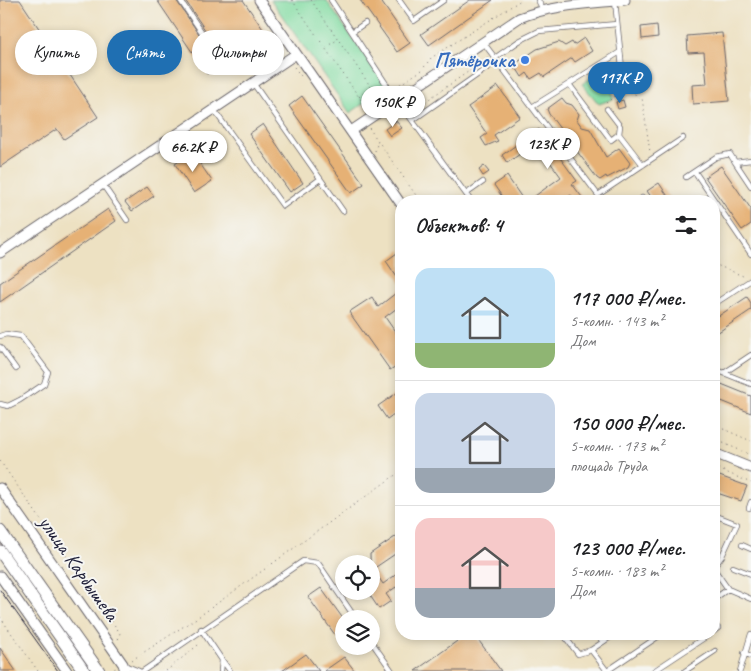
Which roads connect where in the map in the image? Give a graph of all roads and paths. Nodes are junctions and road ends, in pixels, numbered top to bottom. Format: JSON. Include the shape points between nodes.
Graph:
{"nodes":[{"id":1,"x":180,"y":0,"type":"edge"},
{"id":2,"x":259,"y":0,"type":"edge"},
{"id":3,"x":292,"y":0,"type":"edge"},
{"id":4,"x":311,"y":0,"type":"edge"},
{"id":5,"x":331,"y":0,"type":"edge"},
{"id":6,"x":399,"y":0,"type":"edge"},
{"id":7,"x":444,"y":0,"type":"edge"},
{"id":8,"x":521,"y":0,"type":"edge"},
{"id":9,"x":538,"y":0,"type":"edge"},
{"id":10,"x":625,"y":0,"type":"edge"},
{"id":11,"x":615,"y":1,"type":"edge"},
{"id":12,"x":543,"y":10,"type":"junction"},
{"id":13,"x":365,"y":23,"type":"dead end"},
{"id":14,"x":617,"y":24,"type":"junction"},
{"id":15,"x":200,"y":30,"type":"edge"},
{"id":16,"x":352,"y":32,"type":"junction"},
{"id":17,"x":338,"y":39,"type":"junction"},
{"id":18,"x":483,"y":42,"type":"junction"},
{"id":19,"x":325,"y":48,"type":"junction"},
{"id":20,"x":620,"y":52,"type":"junction"},
{"id":21,"x":296,"y":54,"type":"junction"},
{"id":22,"x":614,"y":55,"type":"junction"},
{"id":23,"x":495,"y":58,"type":"junction"},
{"id":24,"x":643,"y":78,"type":"dead end"},
{"id":25,"x":253,"y":83,"type":"junction"},
{"id":26,"x":569,"y":84,"type":"junction"},
{"id":27,"x":372,"y":89,"type":"junction"},
{"id":28,"x":625,"y":89,"type":"junction"},
{"id":29,"x":390,"y":90,"type":"junction"},
{"id":30,"x":359,"y":97,"type":"junction"},
{"id":31,"x":398,"y":99,"type":"junction"},
{"id":32,"x":361,"y":100,"type":"dead end"},
{"id":33,"x":606,"y":106,"type":"joint"},
{"id":34,"x":532,"y":107,"type":"junction"},
{"id":35,"x":214,"y":110,"type":"junction"},
{"id":36,"x":408,"y":113,"type":"junction"},
{"id":37,"x":413,"y":120,"type":"junction"},
{"id":38,"x":365,"y":122,"type":"junction"},
{"id":39,"x":350,"y":131,"type":"junction"},
{"id":40,"x":619,"y":134,"type":"junction"},
{"id":41,"x":683,"y":138,"type":"dead end"},
{"id":42,"x":652,"y":159,"type":"junction"},
{"id":43,"x":751,"y":160,"type":"edge"},
{"id":44,"x":735,"y":162,"type":"junction"},
{"id":45,"x":643,"y":165,"type":"junction"},
{"id":46,"x":695,"y":172,"type":"junction"},
{"id":47,"x":686,"y":177,"type":"dead end"},
{"id":48,"x":320,"y":179,"type":"junction"},
{"id":49,"x":483,"y":182,"type":"dead end"},
{"id":50,"x":103,"y":185,"type":"junction"},
{"id":51,"x":751,"y":186,"type":"edge"},
{"id":52,"x":466,"y":194,"type":"joint"},
{"id":53,"x":395,"y":195,"type":"edge"},
{"id":54,"x":416,"y":195,"type":"edge"},
{"id":55,"x":711,"y":195,"type":"edge"},
{"id":56,"x":720,"y":209,"type":"edge"},
{"id":57,"x":343,"y":211,"type":"dead end"},
{"id":58,"x":127,"y":220,"type":"dead end"},
{"id":59,"x":0,"y":253,"type":"edge"},
{"id":60,"x":751,"y":254,"type":"edge"},
{"id":61,"x":720,"y":266,"type":"edge"},
{"id":62,"x":744,"y":276,"type":"dead end"},
{"id":63,"x":751,"y":280,"type":"edge"},
{"id":64,"x":720,"y":300,"type":"edge"},
{"id":65,"x":0,"y":336,"type":"edge"},
{"id":66,"x":0,"y":347,"type":"edge"},
{"id":67,"x":751,"y":355,"type":"edge"},
{"id":68,"x":16,"y":369,"type":"dead end"},
{"id":69,"x":720,"y":371,"type":"edge"},
{"id":70,"x":724,"y":373,"type":"junction"},
{"id":71,"x":751,"y":384,"type":"edge"},
{"id":72,"x":0,"y":404,"type":"edge"},
{"id":73,"x":720,"y":428,"type":"edge"},
{"id":74,"x":751,"y":441,"type":"edge"},
{"id":75,"x":720,"y":442,"type":"edge"},
{"id":76,"x":720,"y":455,"type":"edge"},
{"id":77,"x":751,"y":455,"type":"edge"},
{"id":78,"x":0,"y":461,"type":"edge"},
{"id":79,"x":751,"y":468,"type":"edge"},
{"id":80,"x":720,"y":470,"type":"edge"},
{"id":81,"x":395,"y":475,"type":"edge"},
{"id":82,"x":751,"y":483,"type":"edge"},
{"id":83,"x":0,"y":488,"type":"edge"},
{"id":84,"x":751,"y":502,"type":"edge"},
{"id":85,"x":749,"y":508,"type":"dead end"},
{"id":86,"x":720,"y":517,"type":"edge"},
{"id":87,"x":0,"y":531,"type":"edge"},
{"id":88,"x":742,"y":545,"type":"dead end"},
{"id":89,"x":751,"y":549,"type":"edge"},
{"id":90,"x":0,"y":551,"type":"edge"},
{"id":91,"x":720,"y":559,"type":"edge"},
{"id":92,"x":733,"y":567,"type":"dead end"},
{"id":93,"x":751,"y":574,"type":"edge"},
{"id":94,"x":0,"y":576,"type":"edge"},
{"id":95,"x":720,"y":577,"type":"edge"},
{"id":96,"x":728,"y":589,"type":"junction"},
{"id":97,"x":720,"y":595,"type":"edge"},
{"id":98,"x":751,"y":599,"type":"edge"},
{"id":99,"x":350,"y":610,"type":"edge"},
{"id":100,"x":0,"y":617,"type":"edge"},
{"id":101,"x":4,"y":622,"type":"junction"},
{"id":102,"x":0,"y":624,"type":"edge"},
{"id":103,"x":201,"y":629,"type":"junction"},
{"id":104,"x":751,"y":634,"type":"edge"},
{"id":105,"x":568,"y":640,"type":"edge"},
{"id":106,"x":606,"y":640,"type":"edge"},
{"id":107,"x":653,"y":640,"type":"edge"},
{"id":108,"x":701,"y":640,"type":"edge"},
{"id":109,"x":118,"y":641,"type":"dead end"},
{"id":110,"x":603,"y":642,"type":"joint"},
{"id":111,"x":198,"y":645,"type":"dead end"},
{"id":112,"x":591,"y":650,"type":"junction"},
{"id":113,"x":715,"y":651,"type":"dead end"},
{"id":114,"x":744,"y":653,"type":"junction"},
{"id":115,"x":380,"y":654,"type":"edge"},
{"id":116,"x":751,"y":656,"type":"edge"},
{"id":117,"x":222,"y":660,"type":"junction"},
{"id":118,"x":123,"y":666,"type":"edge"},
{"id":119,"x":38,"y":671,"type":"edge"},
{"id":120,"x":67,"y":671,"type":"edge"},
{"id":121,"x":84,"y":671,"type":"edge"},
{"id":122,"x":98,"y":671,"type":"edge"},
{"id":123,"x":110,"y":671,"type":"edge"},
{"id":124,"x":139,"y":671,"type":"edge"},
{"id":125,"x":143,"y":671,"type":"edge"},
{"id":126,"x":166,"y":671,"type":"edge"},
{"id":127,"x":221,"y":671,"type":"edge"},
{"id":128,"x":230,"y":671,"type":"edge"},
{"id":129,"x":392,"y":671,"type":"edge"},
{"id":130,"x":607,"y":671,"type":"edge"},
{"id":131,"x":654,"y":671,"type":"edge"},
{"id":132,"x":685,"y":671,"type":"edge"},
{"id":133,"x":740,"y":671,"type":"edge"}],
"edges":[{"from":1,"to":15,"type":"lane"},
{"from":2,"to":21,"type":"street"},
{"from":3,"to":19,"type":"path"},
{"from":4,"to":17,"type":"path"},
{"from":5,"to":16,"type":"lane"},
{"from":6,"to":7,"type":"lane","via":[[414,21]]},
{"from":8,"to":29,"type":"path","via":[[431,58],[422,70]]},
{"from":9,"to":12,"type":"lane"},
{"from":10,"to":11,"type":"street"},
{"from":11,"to":12,"type":"street"},
{"from":11,"to":14,"type":"lane"},
{"from":12,"to":18,"type":"street","via":[[512,22]]},
{"from":13,"to":16,"type":"lane"},
{"from":14,"to":20,"type":"lane"},
{"from":14,"to":23,"type":"lane","via":[[539,32]]},
{"from":16,"to":29,"type":"lane"},
{"from":17,"to":19,"type":"path"},
{"from":17,"to":27,"type":"path"},
{"from":18,"to":23,"type":"lane"},
{"from":18,"to":31,"type":"street"},
{"from":19,"to":30,"type":"path"},
{"from":20,"to":22,"type":"lane"},
{"from":20,"to":24,"type":"lane","via":[[622,68],[632,79]]},
{"from":21,"to":25,"type":"street"},
{"from":21,"to":39,"type":"street"},
{"from":22,"to":26,"type":"lane"},
{"from":22,"to":28,"type":"path","via":[[618,84]]},
{"from":23,"to":34,"type":"lane"},
{"from":23,"to":36,"type":"path"},
{"from":23,"to":37,"type":"lane"},
{"from":25,"to":35,"type":"street"},
{"from":25,"to":48,"type":"lane"},
{"from":26,"to":34,"type":"lane"},
{"from":26,"to":40,"type":"lane","via":[[610,140]]},
{"from":27,"to":29,"type":"path"},
{"from":27,"to":30,"type":"path"},
{"from":28,"to":33,"type":"path"},
{"from":28,"to":42,"type":"path","via":[[642,98]]},
{"from":29,"to":31,"type":"lane"},
{"from":30,"to":32,"type":"path"},
{"from":31,"to":36,"type":"lane"},
{"from":31,"to":38,"type":"street"},
{"from":33,"to":40,"type":"lane","via":[[620,126]]},
{"from":34,"to":45,"type":"lane","via":[[598,195]]},
{"from":35,"to":48,"type":"lane","via":[[284,206]]},
{"from":35,"to":50,"type":"street"},
{"from":36,"to":37,"type":"lane"},
{"from":37,"to":52,"type":"lane"},
{"from":38,"to":39,"type":"street"},
{"from":38,"to":54,"type":"path"},
{"from":39,"to":53,"type":"street"},
{"from":40,"to":45,"type":"lane"},
{"from":41,"to":42,"type":"lane"},
{"from":42,"to":45,"type":"lane"},
{"from":43,"to":44,"type":"lane"},
{"from":44,"to":46,"type":"lane","via":[[730,154],[716,157]]},
{"from":44,"to":51,"type":"lane"},
{"from":46,"to":47,"type":"lane"},
{"from":46,"to":55,"type":"lane"},
{"from":48,"to":57,"type":"lane"},
{"from":49,"to":52,"type":"lane"},
{"from":50,"to":58,"type":"lane"},
{"from":50,"to":59,"type":"street"},
{"from":56,"to":60,"type":"lane"},
{"from":61,"to":62,"type":"path"},
{"from":63,"to":64,"type":"lane"},
{"from":65,"to":72,"type":"lane","via":[[20,336],[48,372],[44,384],[20,400],[8,406]]},
{"from":66,"to":68,"type":"lane"},
{"from":67,"to":70,"type":"lane"},
{"from":69,"to":70,"type":"lane"},
{"from":70,"to":71,"type":"lane"},
{"from":73,"to":74,"type":"path"},
{"from":75,"to":77,"type":"path"},
{"from":76,"to":79,"type":"street"},
{"from":78,"to":109,"type":"path","via":[[120,633]]},
{"from":80,"to":82,"type":"path"},
{"from":81,"to":118,"type":"path"},
{"from":83,"to":118,"type":"street","name":"улица Карбышева"},
{"from":84,"to":85,"type":"lane"},
{"from":86,"to":91,"type":"lane","via":[[737,524]]},
{"from":87,"to":122,"type":"street","name":"улица Карбышева"},
{"from":88,"to":89,"type":"lane"},
{"from":90,"to":121,"type":"street"},
{"from":92,"to":93,"type":"lane"},
{"from":94,"to":120,"type":"street"},
{"from":95,"to":96,"type":"lane"},
{"from":96,"to":97,"type":"lane"},
{"from":96,"to":98,"type":"lane"},
{"from":99,"to":103,"type":"lane","via":[[318,563],[303,561]]},
{"from":100,"to":101,"type":"path"},
{"from":101,"to":102,"type":"path"},
{"from":101,"to":119,"type":"path"},
{"from":103,"to":117,"type":"lane"},
{"from":103,"to":125,"type":"lane"},
{"from":104,"to":114,"type":"lane"},
{"from":105,"to":112,"type":"lane","via":[[578,654]]},
{"from":106,"to":110,"type":"lane"},
{"from":107,"to":130,"type":"lane"},
{"from":108,"to":131,"type":"lane"},
{"from":110,"to":112,"type":"lane"},
{"from":111,"to":126,"type":"path"},
{"from":112,"to":130,"type":"lane"},
{"from":113,"to":132,"type":"lane"},
{"from":114,"to":116,"type":"lane"},
{"from":114,"to":133,"type":"lane"},
{"from":115,"to":129,"type":"lane"},
{"from":117,"to":127,"type":"lane"},
{"from":117,"to":128,"type":"lane"},
{"from":118,"to":123,"type":"path"},
{"from":118,"to":124,"type":"lane"}]}
